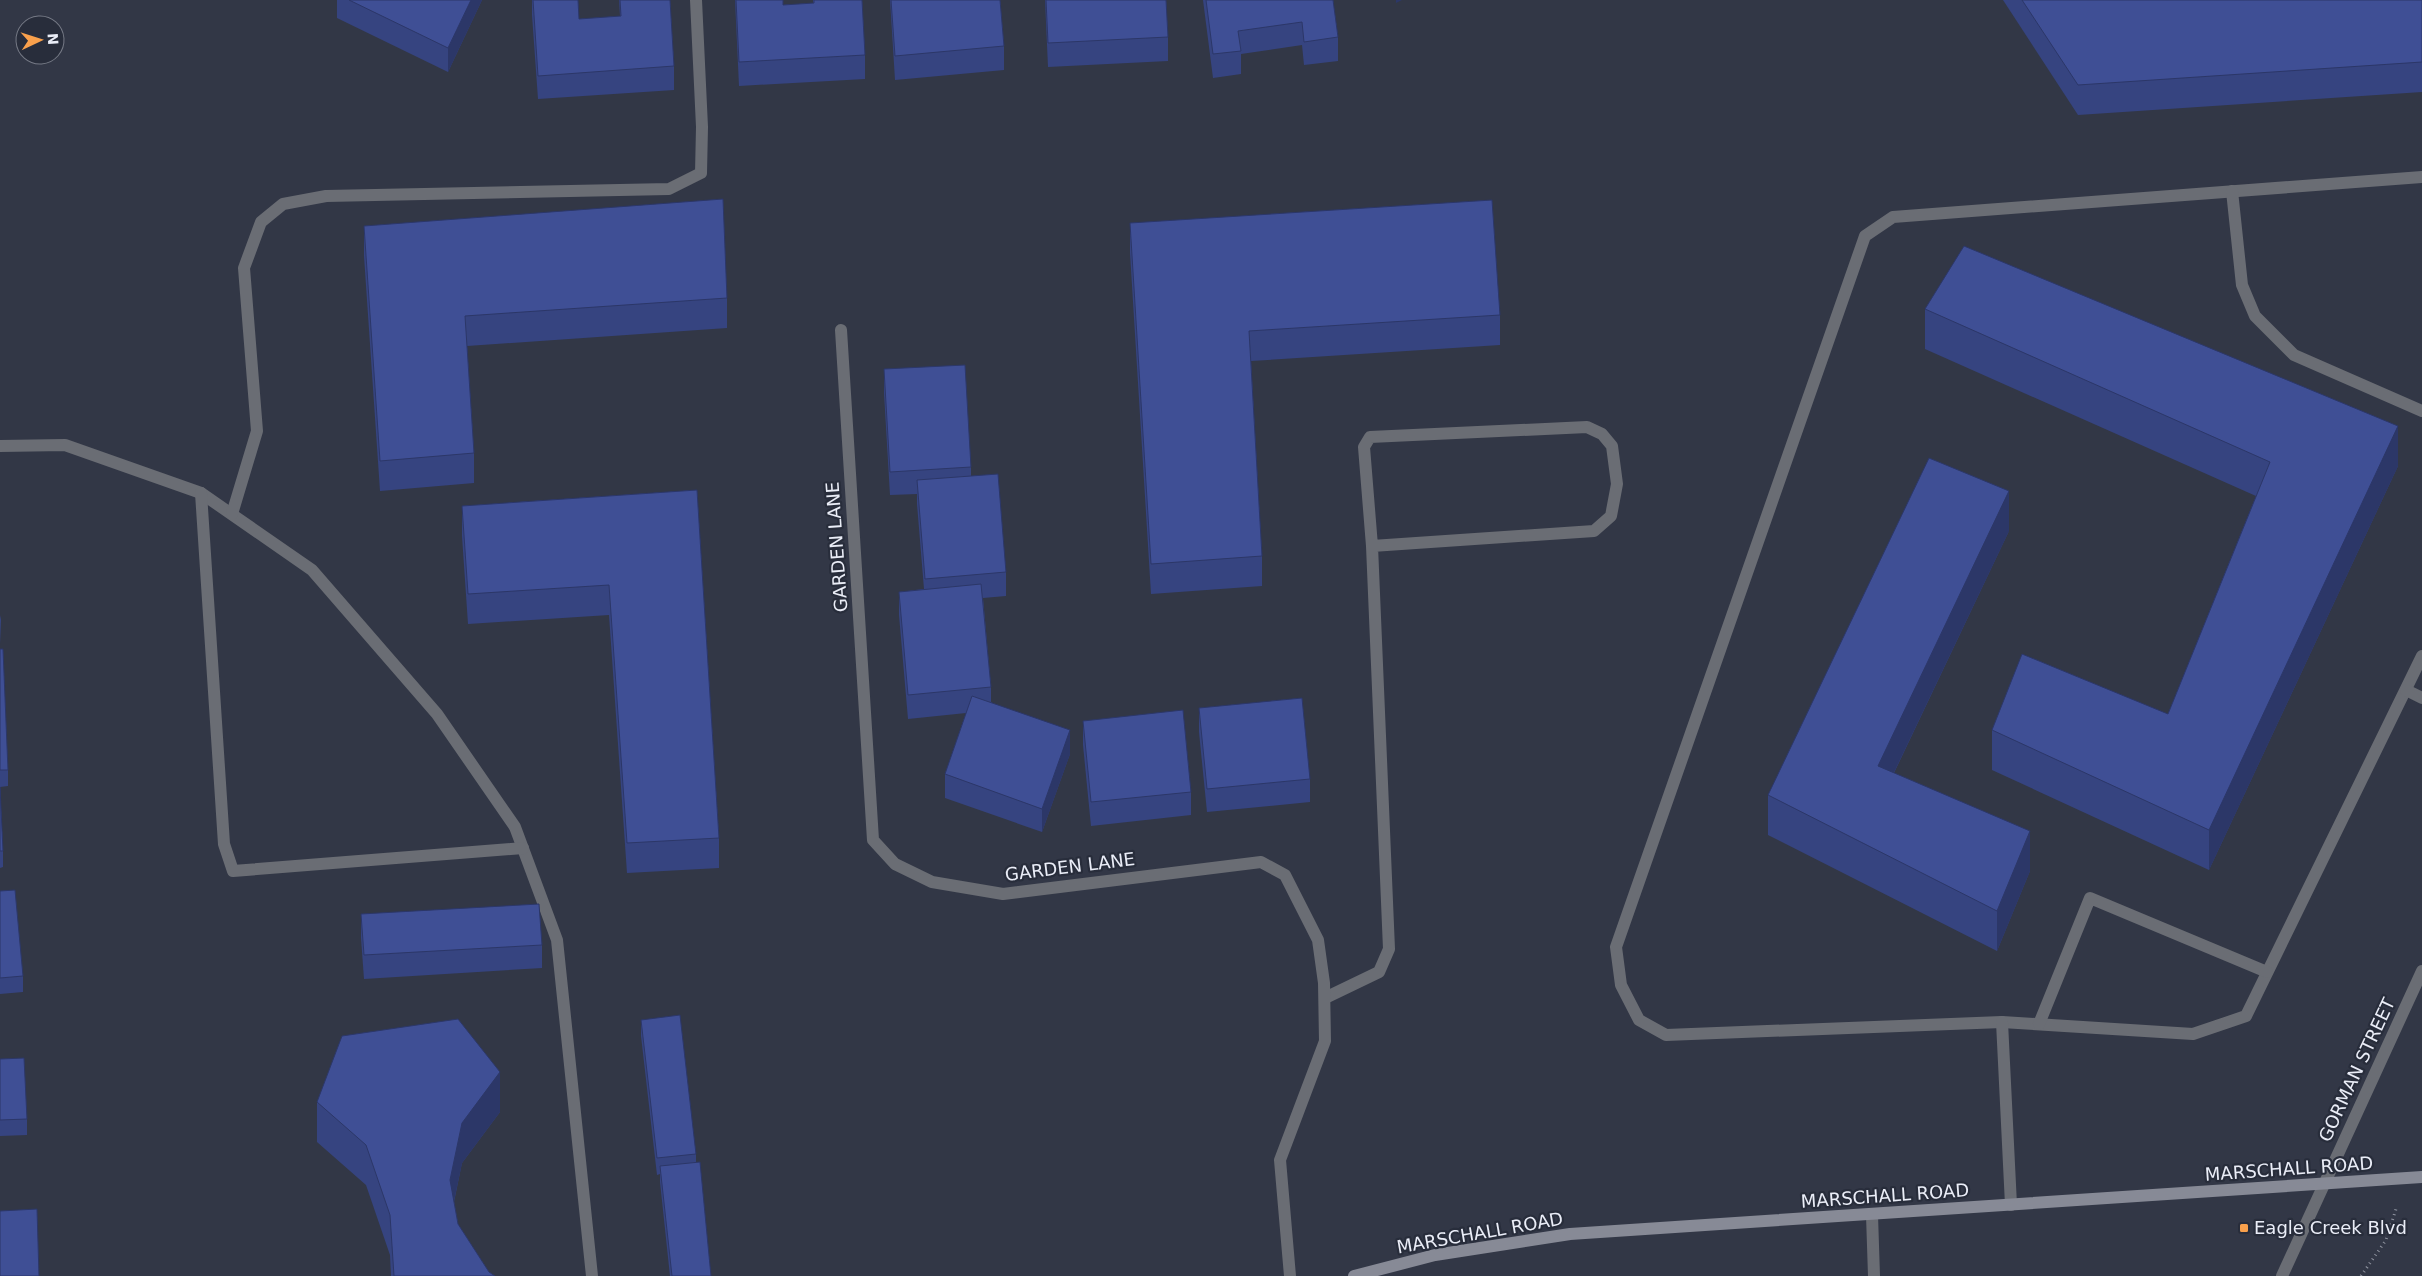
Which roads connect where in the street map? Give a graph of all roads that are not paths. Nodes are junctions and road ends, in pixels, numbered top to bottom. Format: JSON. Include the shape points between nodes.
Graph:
{"nodes":[{"id":1,"x":696,"y":0,"type":"edge"},
{"id":2,"x":2422,"y":177,"type":"edge"},
{"id":3,"x":2232,"y":191,"type":"junction"},
{"id":4,"x":840,"y":330,"type":"dead end"},
{"id":5,"x":2422,"y":411,"type":"edge"},
{"id":6,"x":0,"y":446,"type":"edge"},
{"id":7,"x":202,"y":493,"type":"junction"},
{"id":8,"x":232,"y":514,"type":"junction"},
{"id":9,"x":1372,"y":546,"type":"junction"},
{"id":10,"x":2422,"y":656,"type":"edge"},
{"id":11,"x":2406,"y":690,"type":"junction"},
{"id":12,"x":2422,"y":698,"type":"edge"},
{"id":13,"x":523,"y":848,"type":"junction"},
{"id":14,"x":2422,"y":971,"type":"edge"},
{"id":15,"x":2267,"y":972,"type":"junction"},
{"id":16,"x":1325,"y":998,"type":"junction"},
{"id":17,"x":2002,"y":1022,"type":"junction"},
{"id":18,"x":2038,"y":1024,"type":"junction"},
{"id":19,"x":2422,"y":1177,"type":"edge"},
{"id":20,"x":2324,"y":1183,"type":"junction"},
{"id":21,"x":2011,"y":1205,"type":"junction"},
{"id":22,"x":1872,"y":1215,"type":"junction"},
{"id":23,"x":592,"y":1276,"type":"edge"},
{"id":24,"x":1290,"y":1276,"type":"edge"},
{"id":25,"x":1354,"y":1276,"type":"edge"},
{"id":26,"x":1874,"y":1276,"type":"edge"},
{"id":27,"x":2282,"y":1276,"type":"edge"}],
"edges":[{"from":1,"to":8,"type":"street","via":[[701,174],[669,190],[326,196],[283,204],[261,222],[244,268],[257,431]]},
{"from":2,"to":3,"type":"street"},
{"from":3,"to":5,"type":"street","via":[[2242,285],[2254,316],[2294,355]]},
{"from":3,"to":17,"type":"street","via":[[1893,217],[1865,236],[1616,947],[1621,985],[1639,1020],[1666,1035]]},
{"from":4,"to":16,"type":"street","name":"GARDEN LANE","via":[[873,840],[895,864],[932,882],[1003,894],[1261,862],[1285,875],[1318,940]]},
{"from":6,"to":7,"type":"street","via":[[65,445]]},
{"from":7,"to":8,"type":"street"},
{"from":7,"to":13,"type":"street","via":[[224,844],[233,871]]},
{"from":8,"to":13,"type":"street","via":[[312,570],[437,714],[515,827]]},
{"from":9,"to":9,"type":"street","via":[[1364,447],[1370,437],[1586,428],[1602,434],[1612,446],[1617,484],[1611,516],[1594,531]]},
{"from":9,"to":16,"type":"street","via":[[1389,949],[1379,972]]},
{"from":10,"to":11,"type":"street"},
{"from":11,"to":12,"type":"street"},
{"from":11,"to":15,"type":"street"},
{"from":13,"to":23,"type":"street","via":[[557,940]]},
{"from":14,"to":20,"type":"street","name":"GORMAN STREET"},
{"from":15,"to":18,"type":"street","via":[[2246,1016],[2193,1034]]},
{"from":15,"to":18,"type":"street","via":[[2090,898]]},
{"from":16,"to":24,"type":"street","name":"GARDEN LANE","via":[[1324,1041],[1280,1160]]},
{"from":17,"to":18,"type":"street"},
{"from":17,"to":21,"type":"street"},
{"from":19,"to":20,"type":"main road","name":"MARSCHALL ROAD"},
{"from":20,"to":21,"type":"main road","name":"MARSCHALL ROAD"},
{"from":20,"to":27,"type":"street","name":"GORMAN STREET"},
{"from":21,"to":22,"type":"main road","name":"MARSCHALL ROAD"},
{"from":22,"to":25,"type":"main road","name":"MARSCHALL ROAD","via":[[1570,1234],[1435,1255]]},
{"from":22,"to":26,"type":"street"}]}
